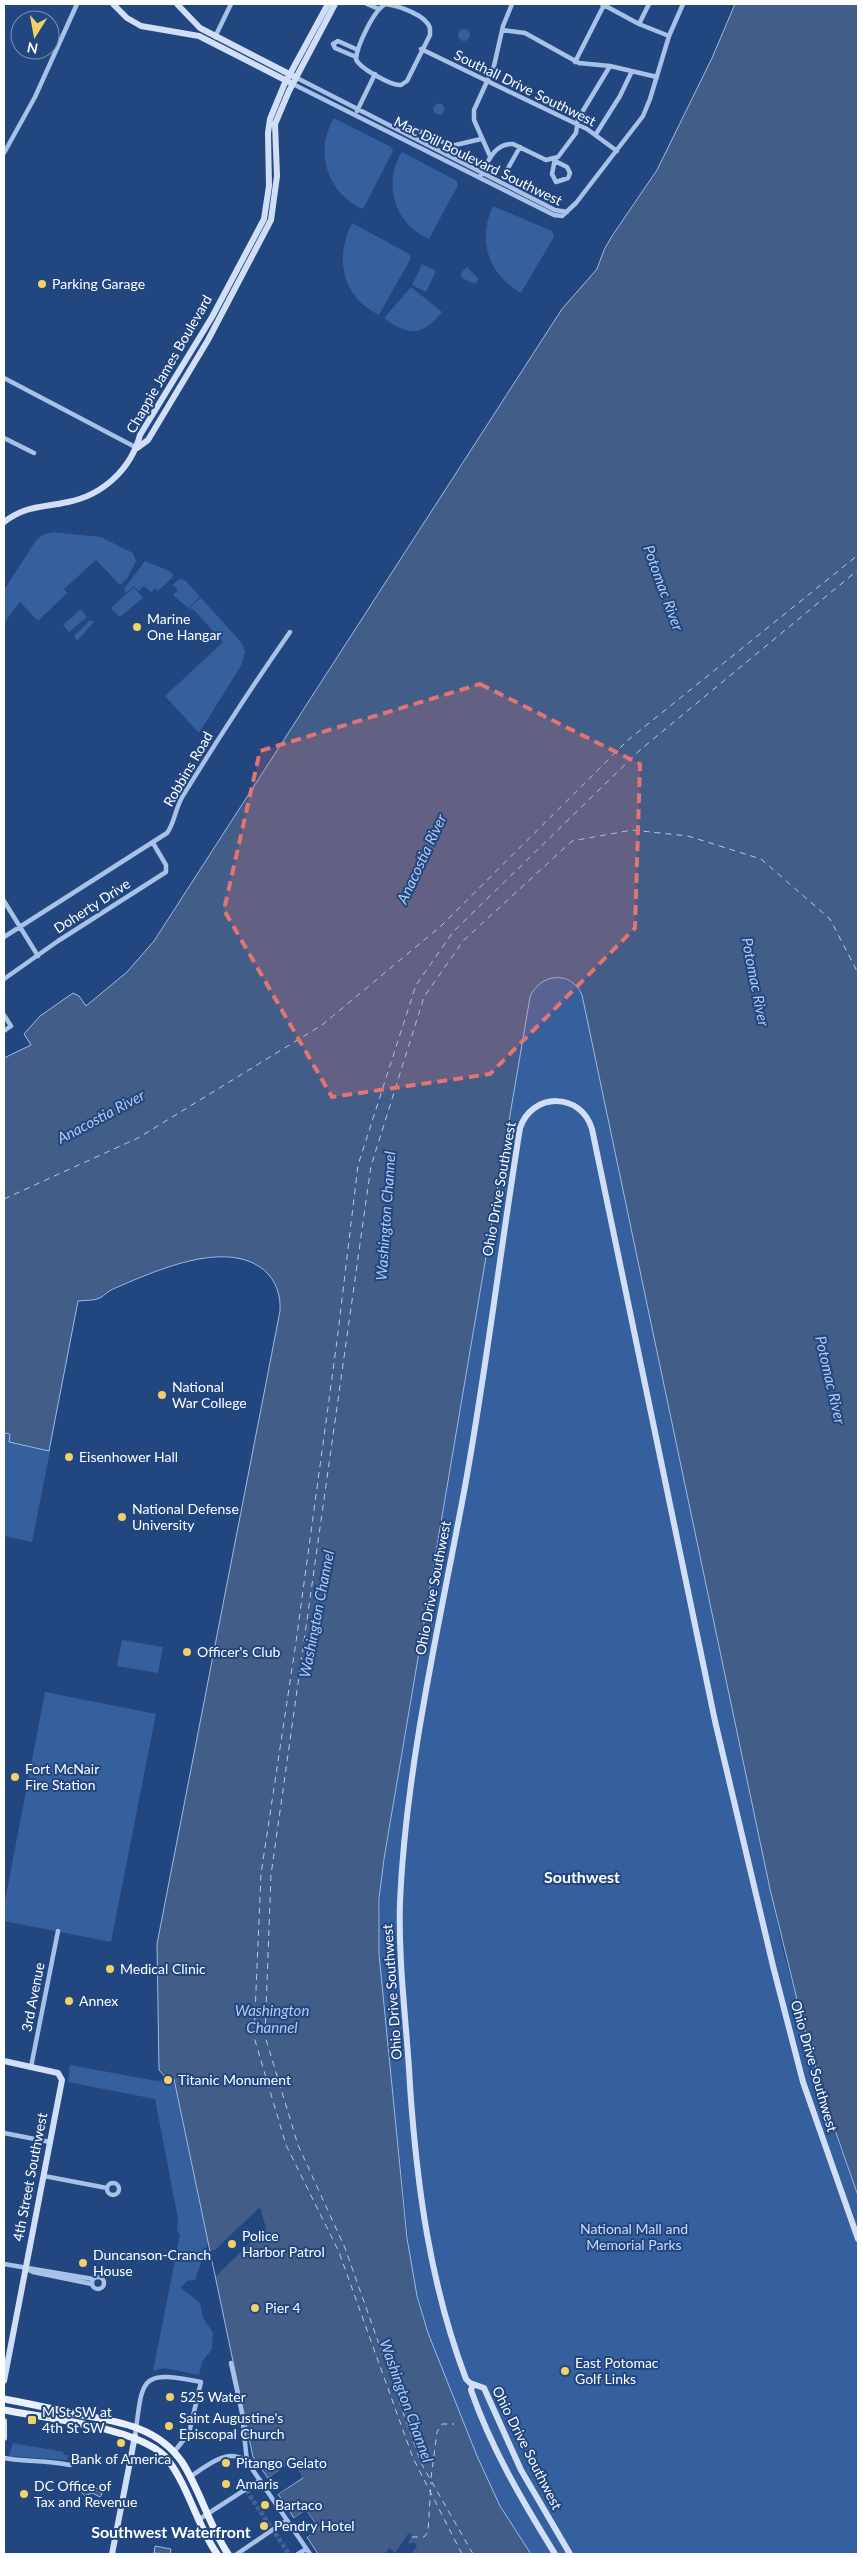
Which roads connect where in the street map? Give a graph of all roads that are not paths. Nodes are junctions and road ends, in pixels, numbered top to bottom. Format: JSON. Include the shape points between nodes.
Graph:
{"nodes":[{"id":1,"x":76,"y":4,"type":"edge"},
{"id":2,"x":113,"y":4,"type":"edge"},
{"id":3,"x":177,"y":4,"type":"edge"},
{"id":4,"x":231,"y":4,"type":"edge"},
{"id":5,"x":328,"y":4,"type":"edge"},
{"id":6,"x":335,"y":4,"type":"edge"},
{"id":7,"x":367,"y":4,"type":"edge"},
{"id":8,"x":382,"y":4,"type":"edge"},
{"id":9,"x":512,"y":4,"type":"edge"},
{"id":10,"x":603,"y":4,"type":"edge"},
{"id":11,"x":649,"y":4,"type":"edge"},
{"id":12,"x":683,"y":4,"type":"edge"},
{"id":13,"x":612,"y":6,"type":"edge"},
{"id":14,"x":379,"y":9,"type":"junction"},
{"id":15,"x":639,"y":24,"type":"junction"},
{"id":16,"x":502,"y":30,"type":"junction"},
{"id":17,"x":215,"y":36,"type":"junction"},
{"id":18,"x":669,"y":36,"type":"junction"},
{"id":19,"x":212,"y":43,"type":"junction"},
{"id":20,"x":421,"y":49,"type":"junction"},
{"id":21,"x":358,"y":50,"type":"junction"},
{"id":22,"x":356,"y":57,"type":"junction"},
{"id":23,"x":575,"y":62,"type":"junction"},
{"id":24,"x":610,"y":66,"type":"junction"},
{"id":25,"x":632,"y":71,"type":"junction"},
{"id":26,"x":375,"y":74,"type":"junction"},
{"id":27,"x":288,"y":77,"type":"junction"},
{"id":28,"x":656,"y":77,"type":"junction"},
{"id":29,"x":295,"y":81,"type":"junction"},
{"id":30,"x":487,"y":81,"type":"junction"},
{"id":31,"x":356,"y":112,"type":"junction"},
{"id":32,"x":400,"y":122,"type":"dead end"},
{"id":33,"x":578,"y":126,"type":"junction"},
{"id":34,"x":596,"y":134,"type":"junction"},
{"id":35,"x":481,"y":139,"type":"junction"},
{"id":36,"x":520,"y":147,"type":"junction"},
{"id":37,"x":617,"y":151,"type":"junction"},
{"id":38,"x":4,"y":153,"type":"edge"},
{"id":39,"x":490,"y":156,"type":"junction"},
{"id":40,"x":555,"y":160,"type":"junction"},
{"id":41,"x":507,"y":170,"type":"dead end"},
{"id":42,"x":481,"y":175,"type":"junction"},
{"id":43,"x":4,"y":378,"type":"edge"},
{"id":44,"x":4,"y":438,"type":"edge"},
{"id":45,"x":137,"y":448,"type":"junction"},
{"id":46,"x":34,"y":453,"type":"dead end"},
{"id":47,"x":4,"y":522,"type":"edge"},
{"id":48,"x":290,"y":632,"type":"dead end"},
{"id":49,"x":153,"y":843,"type":"junction"},
{"id":50,"x":4,"y":901,"type":"edge"},
{"id":51,"x":20,"y":927,"type":"junction"},
{"id":52,"x":4,"y":937,"type":"edge"},
{"id":53,"x":38,"y":956,"type":"junction"},
{"id":54,"x":4,"y":979,"type":"edge"},
{"id":55,"x":4,"y":1015,"type":"edge"},
{"id":56,"x":4,"y":1031,"type":"edge"},
{"id":57,"x":58,"y":1931,"type":"dead end"},
{"id":58,"x":4,"y":2062,"type":"edge"},
{"id":59,"x":31,"y":2067,"type":"junction"},
{"id":60,"x":4,"y":2133,"type":"edge"},
{"id":61,"x":50,"y":2142,"type":"junction"},
{"id":62,"x":44,"y":2176,"type":"junction"},
{"id":63,"x":107,"y":2188,"type":"dead end"},
{"id":64,"x":858,"y":2239,"type":"edge"},
{"id":65,"x":4,"y":2264,"type":"edge"},
{"id":66,"x":26,"y":2268,"type":"junction"},
{"id":67,"x":93,"y":2282,"type":"dead end"},
{"id":68,"x":231,"y":2363,"type":"dead end"},
{"id":69,"x":4,"y":2381,"type":"edge"},
{"id":70,"x":473,"y":2384,"type":"junction"},
{"id":71,"x":4,"y":2400,"type":"edge"},
{"id":72,"x":4,"y":2410,"type":"edge"},
{"id":73,"x":4,"y":2421,"type":"edge"},
{"id":74,"x":136,"y":2427,"type":"junction"},
{"id":75,"x":135,"y":2436,"type":"junction"},
{"id":76,"x":4,"y":2438,"type":"edge"},
{"id":77,"x":174,"y":2452,"type":"junction"},
{"id":78,"x":4,"y":2458,"type":"edge"},
{"id":79,"x":248,"y":2464,"type":"junction"},
{"id":80,"x":70,"y":2465,"type":"dead end"},
{"id":81,"x":189,"y":2477,"type":"junction"},
{"id":82,"x":260,"y":2480,"type":"junction"},
{"id":83,"x":206,"y":2515,"type":"junction"},
{"id":84,"x":198,"y":2520,"type":"junction"},
{"id":85,"x":287,"y":2520,"type":"junction"},
{"id":86,"x":306,"y":2549,"type":"junction"},
{"id":87,"x":112,"y":2554,"type":"edge"},
{"id":88,"x":217,"y":2554,"type":"edge"},
{"id":89,"x":228,"y":2554,"type":"edge"},
{"id":90,"x":237,"y":2554,"type":"edge"},
{"id":91,"x":298,"y":2554,"type":"edge"},
{"id":92,"x":310,"y":2554,"type":"edge"},
{"id":93,"x":555,"y":2554,"type":"edge"},
{"id":94,"x":570,"y":2554,"type":"edge"}],
"edges":[{"from":1,"to":38,"type":"street","via":[[32,103]]},
{"from":2,"to":19,"type":"street","name":"Mac Dill Boulevard Southwest","via":[[141,26],[191,34]]},
{"from":3,"to":17,"type":"street","name":"Mac Dill Boulevard Southwest","via":[[193,22]]},
{"from":4,"to":17,"type":"street"},
{"from":5,"to":27,"type":"street","name":"Chappie James Boulevard"},
{"from":6,"to":29,"type":"street","name":"Chappie James Boulevard"},
{"from":7,"to":14,"type":"street"},
{"from":8,"to":14,"type":"street"},
{"from":8,"to":20,"type":"street","via":[[396,6],[427,22],[430,34]]},
{"from":9,"to":16,"type":"street"},
{"from":10,"to":13,"type":"street"},
{"from":10,"to":23,"type":"street"},
{"from":11,"to":15,"type":"street"},
{"from":12,"to":18,"type":"street"},
{"from":13,"to":15,"type":"street"},
{"from":14,"to":21,"type":"street"},
{"from":15,"to":18,"type":"street"},
{"from":16,"to":23,"type":"street","via":[[528,34]]},
{"from":16,"to":30,"type":"street","via":[[496,62]]},
{"from":17,"to":19,"type":"street"},
{"from":17,"to":27,"type":"street","name":"Mac Dill Boulevard Southwest"},
{"from":18,"to":28,"type":"street"},
{"from":19,"to":27,"type":"street","name":"Mac Dill Boulevard Southwest"},
{"from":20,"to":26,"type":"street","via":[[403,84],[393,84]]},
{"from":20,"to":30,"type":"street","name":"Southall Drive Southwest"},
{"from":21,"to":22,"type":"street"},
{"from":21,"to":22,"type":"street","via":[[338,41],[334,44],[335,48]]},
{"from":22,"to":26,"type":"street","via":[[360,67]]},
{"from":23,"to":24,"type":"street"},
{"from":24,"to":25,"type":"street"},
{"from":24,"to":33,"type":"street","via":[[578,119]]},
{"from":25,"to":28,"type":"street"},
{"from":25,"to":34,"type":"street"},
{"from":26,"to":31,"type":"street"},
{"from":27,"to":29,"type":"street","name":"Mac Dill Boulevard Southwest"},
{"from":27,"to":45,"type":"street","name":"Chappie James Boulevard","via":[[270,119],[269,186],[264,219],[212,317],[140,435]]},
{"from":28,"to":37,"type":"street","via":[[643,116]]},
{"from":29,"to":31,"type":"street","name":"Mac Dill Boulevard Southwest"},
{"from":29,"to":45,"type":"street","name":"Chappie James Boulevard","via":[[275,124],[277,176],[271,220],[168,409],[148,440]]},
{"from":30,"to":33,"type":"street","name":"Southall Drive Southwest"},
{"from":30,"to":35,"type":"street","via":[[473,114]]},
{"from":31,"to":42,"type":"street","name":"Mac Dill Boulevard Southwest"},
{"from":32,"to":35,"type":"street","via":[[450,146]]},
{"from":33,"to":34,"type":"street","name":"Southall Drive Southwest"},
{"from":33,"to":40,"type":"street"},
{"from":34,"to":37,"type":"street","name":"Southall Drive Southwest"},
{"from":35,"to":39,"type":"street"},
{"from":36,"to":39,"type":"street","via":[[508,144]]},
{"from":36,"to":40,"type":"street","via":[[546,160]]},
{"from":36,"to":41,"type":"street"},
{"from":37,"to":42,"type":"street","name":"Mac Dill Boulevard Southwest","via":[[567,212],[555,210]]},
{"from":39,"to":42,"type":"street"},
{"from":40,"to":40,"type":"street","via":[[552,174],[556,182],[568,178],[567,167]]},
{"from":43,"to":45,"type":"street"},
{"from":44,"to":46,"type":"street"},
{"from":45,"to":47,"type":"street","via":[[119,474],[97,492],[72,502],[27,508]]},
{"from":48,"to":49,"type":"street","name":"Robbins Road","via":[[177,805],[171,828]]},
{"from":49,"to":51,"type":"street","name":"Robbins Road"},
{"from":49,"to":53,"type":"street","name":"Doherty Drive","via":[[166,865],[166,872]]},
{"from":50,"to":51,"type":"street"},
{"from":51,"to":52,"type":"street","name":"Robbins Road"},
{"from":51,"to":53,"type":"street"},
{"from":53,"to":54,"type":"street","name":"Doherty Drive"},
{"from":55,"to":56,"type":"street","via":[[11,1026]]},
{"from":57,"to":59,"type":"street","name":"3rd Avenue"},
{"from":58,"to":59,"type":"street"},
{"from":59,"to":61,"type":"street","name":"4th Street Southwest","via":[[60,2074],[62,2080]]},
{"from":60,"to":61,"type":"street"},
{"from":61,"to":62,"type":"street","name":"4th Street Southwest"},
{"from":62,"to":63,"type":"street"},
{"from":62,"to":66,"type":"street","name":"4th Street Southwest"},
{"from":64,"to":70,"type":"street","name":"Ohio Drive Southwest","via":[[803,2082],[773,1966],[715,1722],[590,1124],[581,1110],[572,1104],[557,1100],[543,1102],[531,1110],[520,1128],[475,1427],[423,1717],[401,1888],[400,1953],[420,2202],[445,2317],[464,2375]]},
{"from":65,"to":66,"type":"street"},
{"from":66,"to":67,"type":"street"},
{"from":66,"to":69,"type":"street","name":"4th Street Southwest"},
{"from":68,"to":79,"type":"street","via":[[242,2413]]},
{"from":70,"to":93,"type":"street","name":"Ohio Drive Southwest","via":[[471,2390],[491,2439]]},
{"from":70,"to":94,"type":"street","name":"Ohio Drive Southwest","via":[[484,2388],[521,2470]]},
{"from":71,"to":74,"type":"main road"},
{"from":72,"to":75,"type":"main road"},
{"from":73,"to":76,"type":"street"},
{"from":74,"to":75,"type":"street"},
{"from":74,"to":77,"type":"main road","via":[[161,2440]]},
{"from":74,"to":77,"type":"street","via":[[146,2384],[157,2377],[201,2382],[190,2429]]},
{"from":75,"to":84,"type":"main road","via":[[156,2447],[168,2459]]},
{"from":75,"to":87,"type":"street"},
{"from":77,"to":81,"type":"main road"},
{"from":78,"to":80,"type":"street"},
{"from":79,"to":81,"type":"street","via":[[240,2457],[223,2457]]},
{"from":79,"to":82,"type":"street"},
{"from":81,"to":83,"type":"main road"},
{"from":82,"to":83,"type":"street"},
{"from":82,"to":85,"type":"street"},
{"from":83,"to":84,"type":"street"},
{"from":83,"to":89,"type":"main road"},
{"from":84,"to":88,"type":"main road"},
{"from":85,"to":86,"type":"street"},
{"from":85,"to":90,"type":"street"},
{"from":86,"to":91,"type":"street"},
{"from":86,"to":92,"type":"street"}]}
